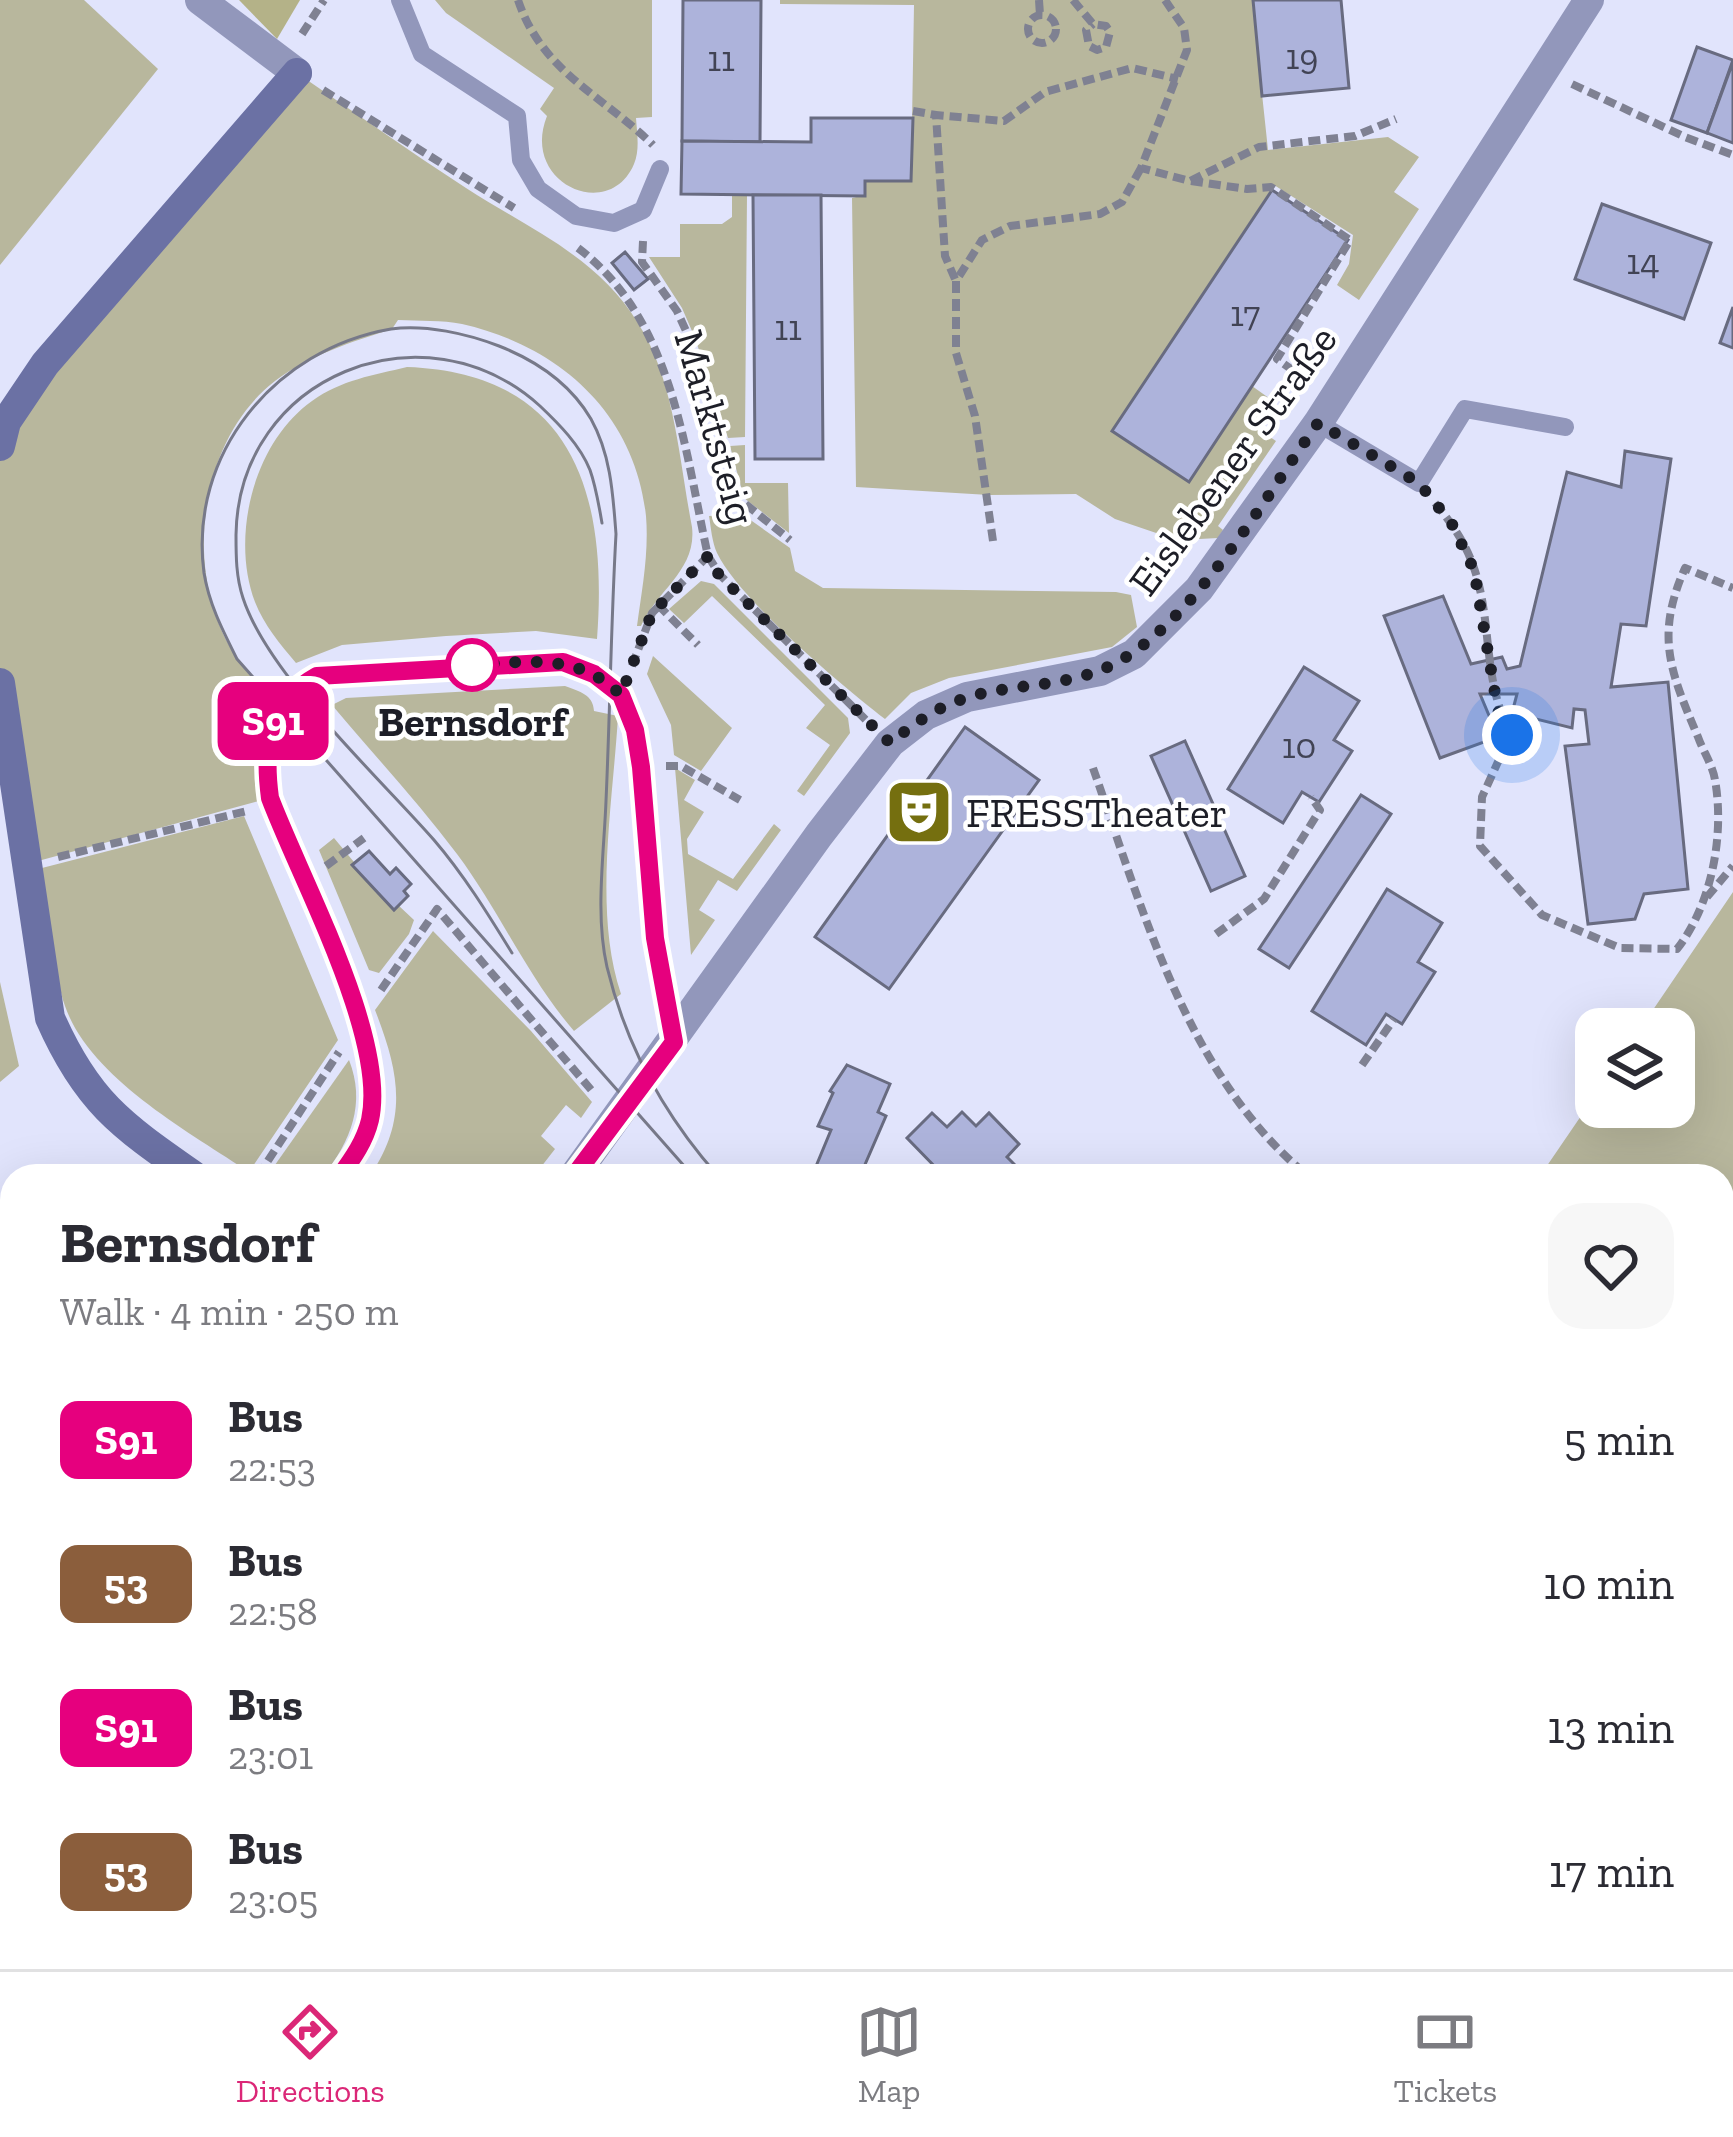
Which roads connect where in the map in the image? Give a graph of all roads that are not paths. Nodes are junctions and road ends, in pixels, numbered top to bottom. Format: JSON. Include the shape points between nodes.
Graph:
{"nodes":[{"id":1,"x":200,"y":0,"type":"edge"},
{"id":2,"x":400,"y":0,"type":"edge"},
{"id":3,"x":1588,"y":0,"type":"edge"},
{"id":4,"x":660,"y":169,"type":"road end"},
{"id":5,"x":1325,"y":411,"type":"junction"},
{"id":6,"x":1565,"y":427,"type":"dead end"},
{"id":7,"x":0,"y":446,"type":"edge"},
{"id":8,"x":0,"y":683,"type":"edge"},
{"id":9,"x":674,"y":1042,"type":"junction"},
{"id":10,"x":177,"y":1164,"type":"edge"},
{"id":11,"x":348,"y":1164,"type":"edge"},
{"id":12,"x":583,"y":1164,"type":"edge"}],
"edges":[{"from":1,"to":7,"type":"street","via":[[297,74],[45,364],[6,422]]},
{"from":2,"to":4,"type":"lane","via":[[422,53],[517,116],[521,160],[538,189],[576,216],[614,223],[643,210]]},
{"from":3,"to":5,"type":"street","name":"Eislebener Straße"},
{"from":5,"to":6,"type":"lane","via":[[1419,483],[1465,409]]},
{"from":5,"to":9,"type":"street","name":"Eislebener Straße","via":[[1198,589],[1134,654],[1100,671],[968,697],[890,743]]},
{"from":8,"to":10,"type":"street","via":[[50,1018],[71,1067],[97,1100]]},
{"from":9,"to":11,"type":"lane","via":[[655,938],[641,767],[621,695],[563,662],[317,676],[280,706],[265,760],[273,804],[361,1018],[370,1118]]},
{"from":9,"to":12,"type":"street","name":"Eislebener Straße"}]}
